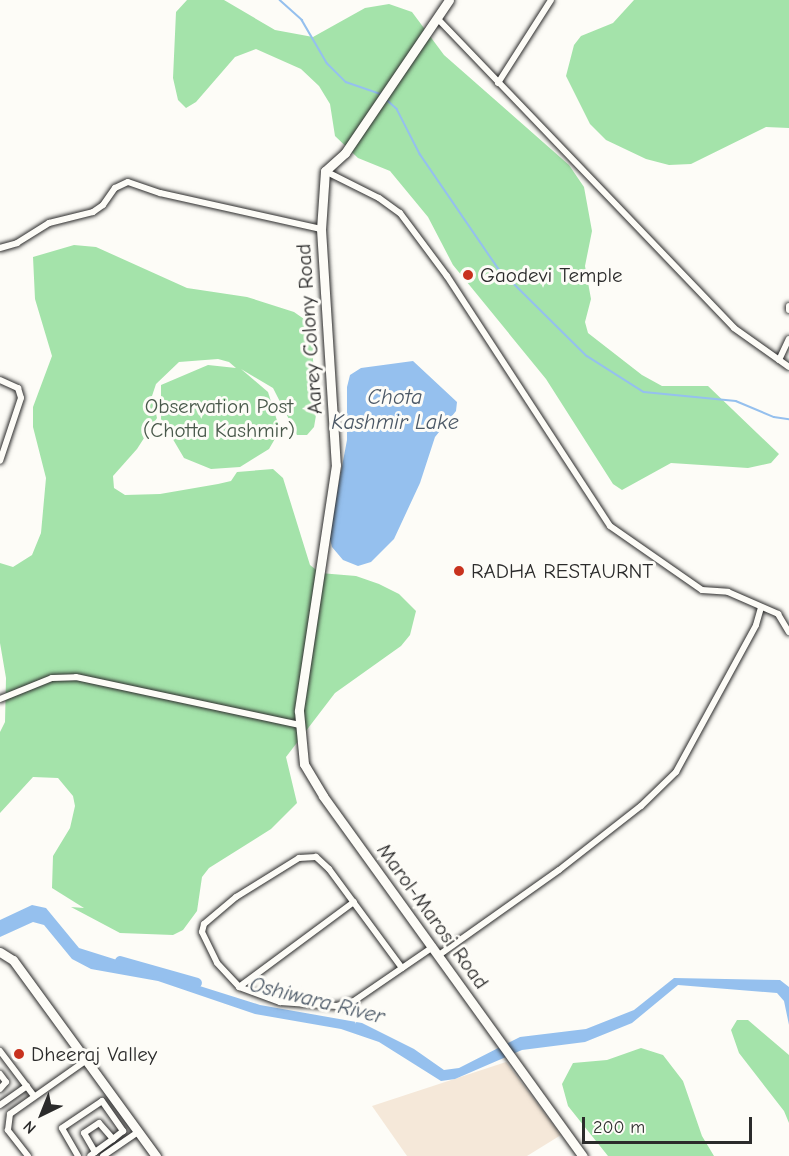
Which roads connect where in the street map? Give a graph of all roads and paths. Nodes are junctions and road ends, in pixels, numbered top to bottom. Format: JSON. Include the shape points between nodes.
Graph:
{"nodes":[{"id":1,"x":449,"y":0,"type":"edge"},
{"id":2,"x":551,"y":0,"type":"edge"},
{"id":3,"x":437,"y":18,"type":"junction"},
{"id":4,"x":498,"y":83,"type":"junction"},
{"id":5,"x":325,"y":171,"type":"junction"},
{"id":6,"x":321,"y":230,"type":"junction"},
{"id":7,"x":0,"y":249,"type":"edge"},
{"id":8,"x":789,"y":339,"type":"edge"},
{"id":9,"x":779,"y":360,"type":"junction"},
{"id":10,"x":789,"y":367,"type":"edge"},
{"id":11,"x":0,"y":380,"type":"edge"},
{"id":12,"x":0,"y":461,"type":"edge"},
{"id":13,"x":761,"y":608,"type":"junction"},
{"id":14,"x":789,"y":632,"type":"edge"},
{"id":15,"x":0,"y":699,"type":"edge"},
{"id":16,"x":300,"y":726,"type":"junction"},
{"id":17,"x":323,"y":796,"type":"joint"},
{"id":18,"x":354,"y":902,"type":"junction"},
{"id":19,"x":436,"y":951,"type":"junction"},
{"id":20,"x":0,"y":952,"type":"edge"},
{"id":21,"x":402,"y":968,"type":"junction"},
{"id":22,"x":239,"y":987,"type":"junction"},
{"id":23,"x":0,"y":1051,"type":"edge"},
{"id":24,"x":85,"y":1061,"type":"junction"},
{"id":25,"x":0,"y":1074,"type":"edge"},
{"id":26,"x":27,"y":1086,"type":"junction"},
{"id":27,"x":0,"y":1089,"type":"edge"},
{"id":28,"x":34,"y":1096,"type":"junction"},
{"id":29,"x":0,"y":1105,"type":"edge"},
{"id":30,"x":119,"y":1115,"type":"junction"},
{"id":31,"x":138,"y":1132,"type":"junction"},
{"id":32,"x":113,"y":1139,"type":"junction"},
{"id":33,"x":93,"y":1154,"type":"edge"},
{"id":34,"x":28,"y":1156,"type":"edge"},
{"id":35,"x":78,"y":1156,"type":"edge"},
{"id":36,"x":103,"y":1156,"type":"edge"},
{"id":37,"x":156,"y":1156,"type":"edge"},
{"id":38,"x":583,"y":1156,"type":"edge"}],
"edges":[{"from":1,"to":3,"type":"main road"},
{"from":2,"to":4,"type":"street"},
{"from":3,"to":4,"type":"street"},
{"from":3,"to":5,"type":"main road","via":[[345,153]]},
{"from":4,"to":9,"type":"street","via":[[734,328]]},
{"from":5,"to":6,"type":"main road","name":"Aarey Colony Road"},
{"from":5,"to":13,"type":"street","via":[[400,213],[447,276],[610,526],[702,590],[728,592]]},
{"from":6,"to":7,"type":"street","via":[[128,182],[115,188],[93,212],[49,223]]},
{"from":6,"to":16,"type":"main road","name":"Aarey Colony Road","via":[[336,465],[299,711]]},
{"from":8,"to":9,"type":"street"},
{"from":9,"to":10,"type":"street"},
{"from":11,"to":12,"type":"street","via":[[18,388],[21,398]]},
{"from":13,"to":14,"type":"street","via":[[778,614]]},
{"from":13,"to":19,"type":"street","via":[[756,625],[676,772],[641,806],[559,870]]},
{"from":15,"to":16,"type":"street","via":[[52,678],[76,677]]},
{"from":16,"to":17,"type":"main road","name":"Aarey Colony Road","via":[[304,764]]},
{"from":17,"to":19,"type":"main road","name":"Marol-Marosi Road"},
{"from":18,"to":21,"type":"street"},
{"from":18,"to":22,"type":"street"},
{"from":18,"to":22,"type":"street","via":[[322,861],[308,856],[236,897],[204,924],[202,932],[218,963]]},
{"from":19,"to":21,"type":"street"},
{"from":19,"to":38,"type":"main road","name":"Marol-Marosi Road"},
{"from":20,"to":24,"type":"main road","via":[[13,960]]},
{"from":21,"to":22,"type":"street","via":[[354,1001],[337,1006],[280,1002]]},
{"from":23,"to":26,"type":"street"},
{"from":24,"to":28,"type":"street"},
{"from":24,"to":30,"type":"main road"},
{"from":25,"to":27,"type":"street","via":[[6,1082]]},
{"from":26,"to":28,"type":"street"},
{"from":26,"to":29,"type":"street"},
{"from":28,"to":34,"type":"street","via":[[10,1114],[8,1121],[8,1130]]},
{"from":30,"to":31,"type":"main road"},
{"from":30,"to":32,"type":"street","via":[[124,1129]]},
{"from":30,"to":35,"type":"street","via":[[99,1101],[62,1128]]},
{"from":31,"to":36,"type":"street"},
{"from":31,"to":37,"type":"main road"},
{"from":32,"to":33,"type":"street"},
{"from":32,"to":33,"type":"street","via":[[100,1123],[84,1133]]}]}
